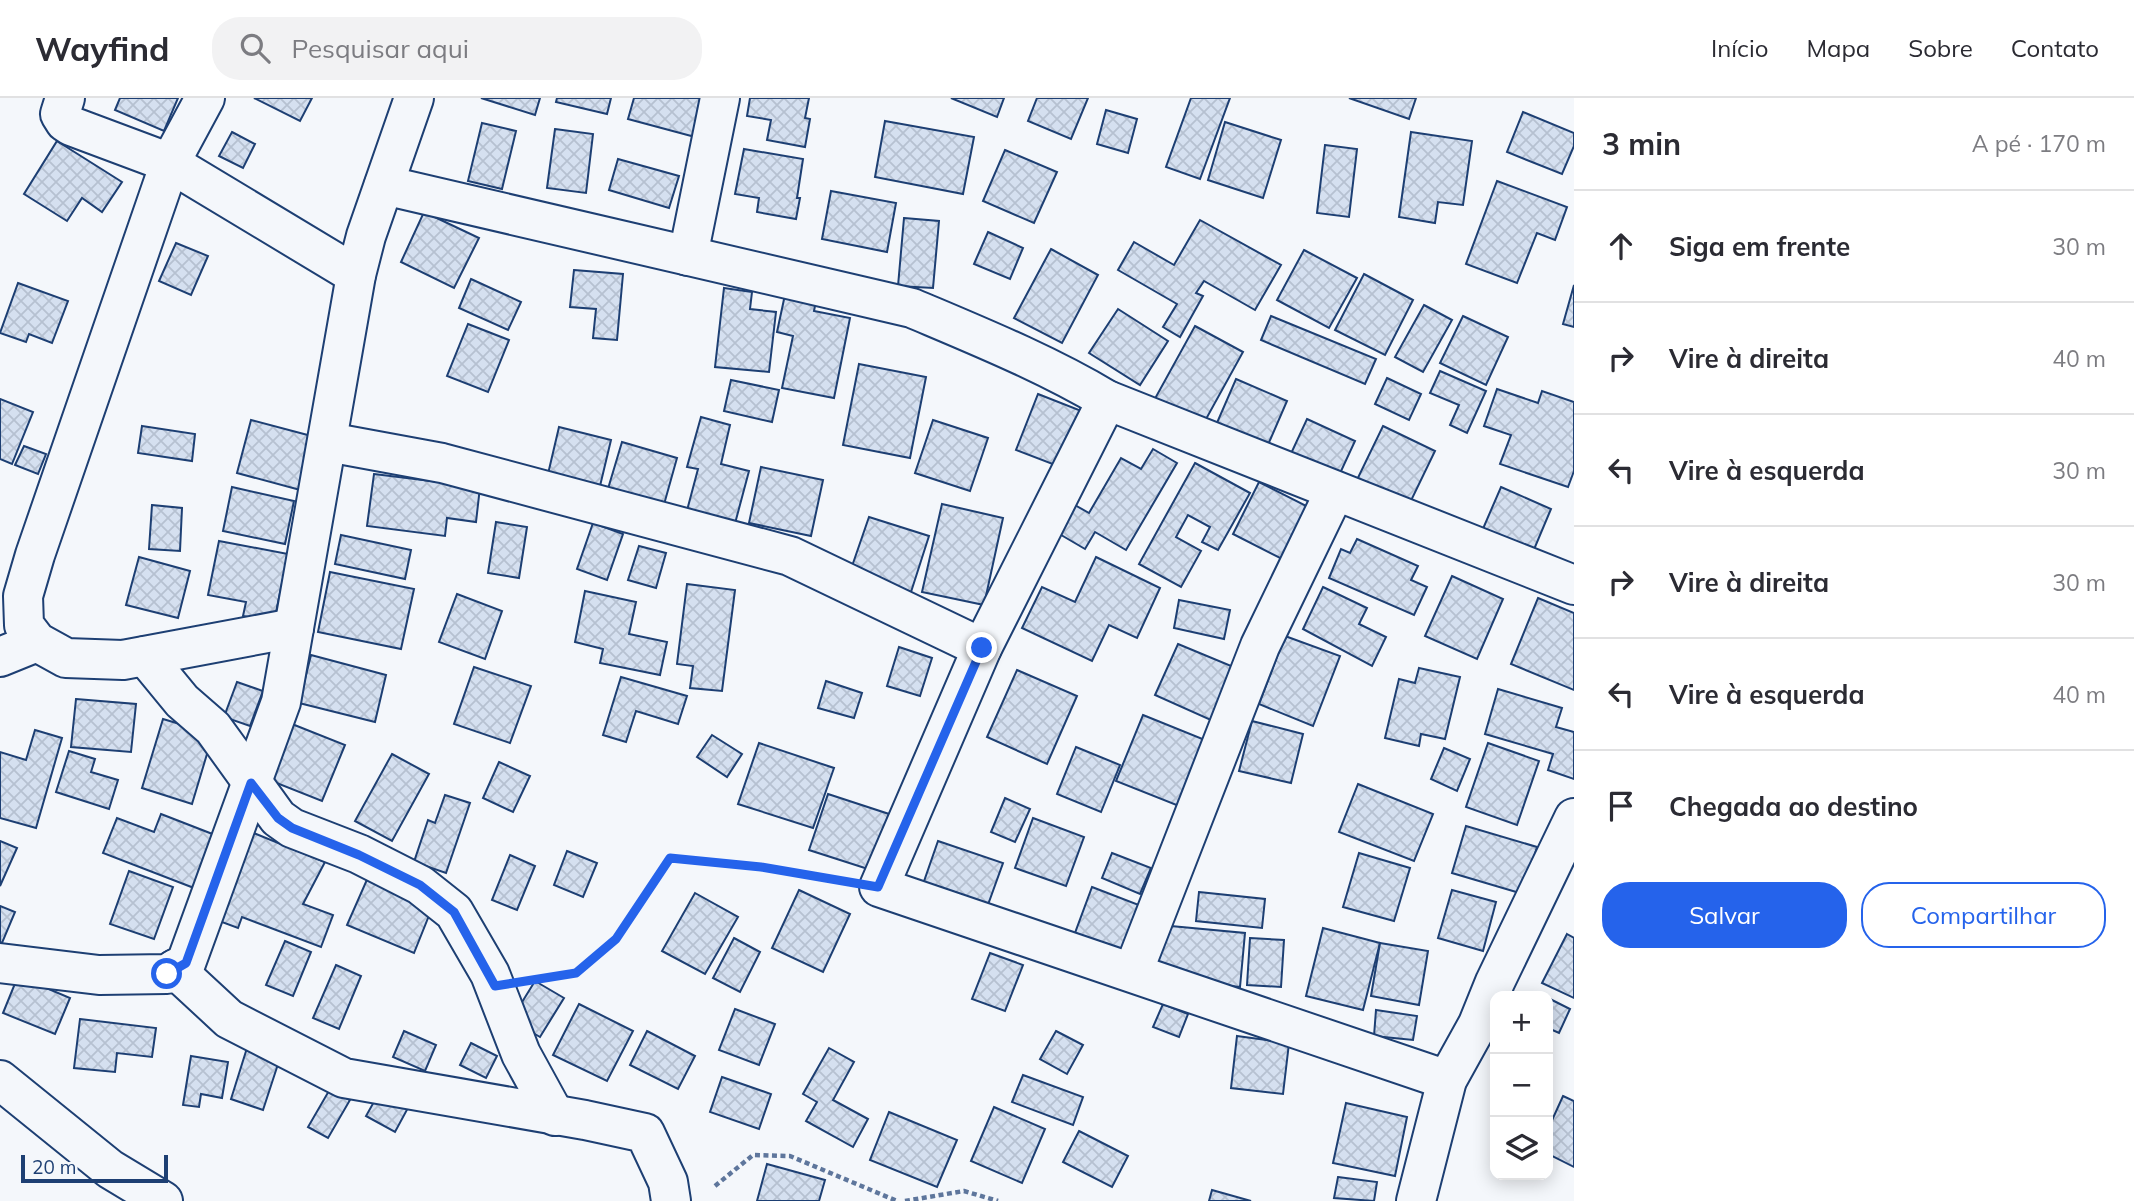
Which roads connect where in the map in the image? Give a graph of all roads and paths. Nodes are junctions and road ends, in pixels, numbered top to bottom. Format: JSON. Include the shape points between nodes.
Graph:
{"nodes":[{"id":1,"x":65,"y":98,"type":"edge"},
{"id":2,"x":205,"y":98,"type":"edge"},
{"id":3,"x":414,"y":98,"type":"edge"},
{"id":4,"x":720,"y":98,"type":"edge"},
{"id":5,"x":170,"y":163,"type":"junction"},
{"id":6,"x":384,"y":186,"type":"junction"},
{"id":7,"x":688,"y":256,"type":"junction"},
{"id":8,"x":355,"y":275,"type":"junction"},
{"id":9,"x":1107,"y":400,"type":"junction"},
{"id":10,"x":328,"y":442,"type":"junction"},
{"id":11,"x":1335,"y":491,"type":"junction"},
{"id":12,"x":1574,"y":585,"type":"edge"},
{"id":13,"x":294,"y":628,"type":"junction"},
{"id":14,"x":37,"y":642,"type":"junction"},
{"id":15,"x":982,"y":648,"type":"junction"},
{"id":16,"x":145,"y":656,"type":"junction"},
{"id":17,"x":0,"y":657,"type":"edge"},
{"id":18,"x":251,"y":783,"type":"junction"},
{"id":19,"x":1574,"y":818,"type":"edge"},
{"id":20,"x":878,"y":887,"type":"junction"},
{"id":21,"x":0,"y":963,"type":"edge"},
{"id":22,"x":175,"y":969,"type":"junction"},
{"id":23,"x":1133,"y":972,"type":"junction"},
{"id":24,"x":495,"y":986,"type":"junction"},
{"id":25,"x":0,"y":1080,"type":"edge"},
{"id":26,"x":1447,"y":1080,"type":"junction"},
{"id":27,"x":555,"y":1115,"type":"junction"},
{"id":28,"x":689,"y":1197,"type":"edge"},
{"id":29,"x":163,"y":1201,"type":"edge"},
{"id":30,"x":897,"y":1201,"type":"edge"},
{"id":31,"x":905,"y":1201,"type":"edge"},
{"id":32,"x":998,"y":1201,"type":"edge"},
{"id":33,"x":1416,"y":1201,"type":"edge"}],
"edges":[{"from":1,"to":5,"type":"street","via":[[60,114],[65,122]]},
{"from":2,"to":5,"type":"street"},
{"from":3,"to":6,"type":"street"},
{"from":4,"to":7,"type":"street"},
{"from":5,"to":8,"type":"street"},
{"from":5,"to":14,"type":"street","via":[[23,596],[24,625]]},
{"from":6,"to":7,"type":"street"},
{"from":6,"to":8,"type":"street"},
{"from":7,"to":9,"type":"street","via":[[912,308],[1000,345]]},
{"from":8,"to":10,"type":"street"},
{"from":9,"to":11,"type":"street"},
{"from":9,"to":15,"type":"street"},
{"from":10,"to":13,"type":"street"},
{"from":10,"to":15,"type":"street","via":[[442,463],[790,556]]},
{"from":11,"to":12,"type":"street"},
{"from":11,"to":23,"type":"street","via":[[1260,646]]},
{"from":13,"to":16,"type":"street"},
{"from":13,"to":18,"type":"street","via":[[281,702]]},
{"from":14,"to":16,"type":"street","via":[[66,658]]},
{"from":14,"to":17,"type":"street"},
{"from":15,"to":20,"type":"street"},
{"from":16,"to":18,"type":"street","via":[[182,701],[213,728]]},
{"from":18,"to":22,"type":"street","via":[[186,963]]},
{"from":18,"to":24,"type":"street","via":[[278,818],[292,828],[420,885],[454,912]]},
{"from":19,"to":26,"type":"street"},
{"from":20,"to":23,"type":"street"},
{"from":20,"to":24,"type":"path","via":[[761,867],[670,858],[616,939],[576,973]]},
{"from":21,"to":22,"type":"street","via":[[99,975],[167,974]]},
{"from":22,"to":27,"type":"street","via":[[229,1019],[344,1078]]},
{"from":23,"to":26,"type":"street"},
{"from":24,"to":27,"type":"street","via":[[522,1054]]},
{"from":25,"to":29,"type":"street","via":[[110,1168]]},
{"from":26,"to":33,"type":"street"},
{"from":27,"to":28,"type":"street","via":[[645,1133],[668,1182]]},
{"from":28,"to":30,"type":"path","via":[[753,1155],[790,1156]]},
{"from":31,"to":32,"type":"path","via":[[964,1191]]}]}
